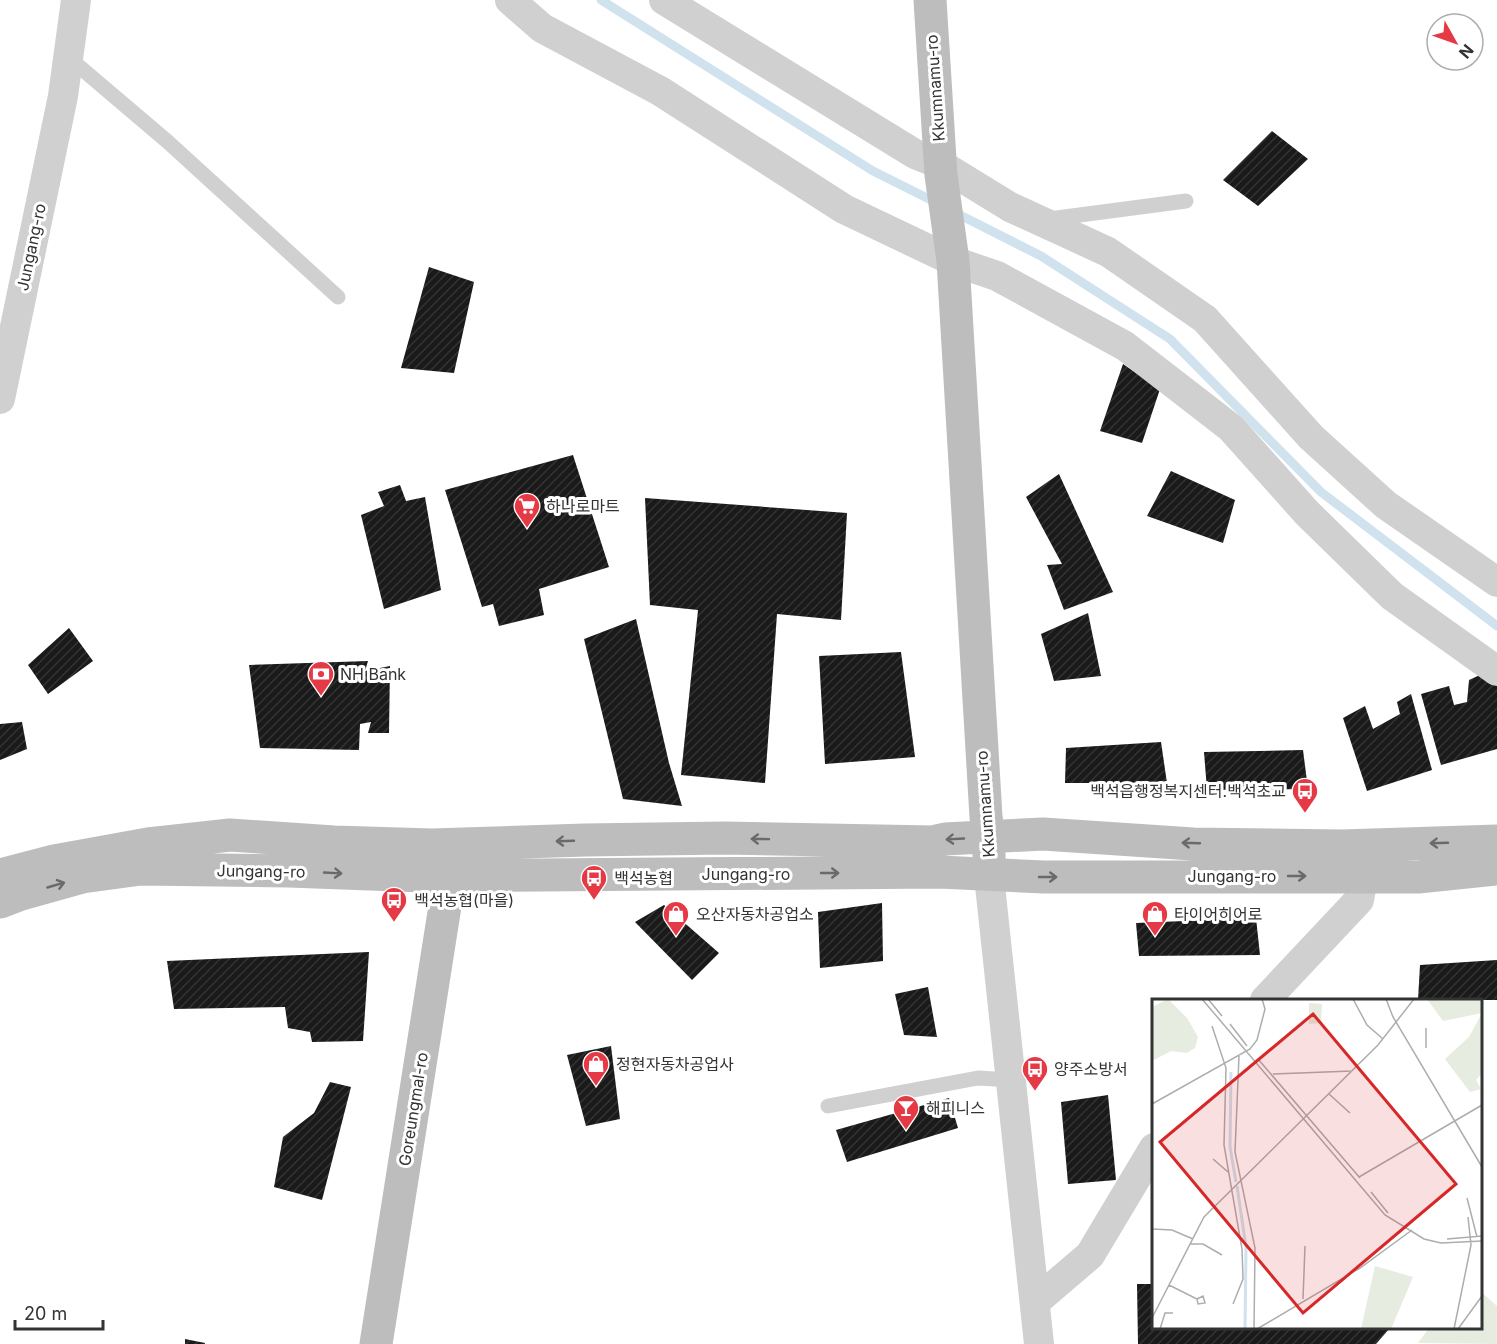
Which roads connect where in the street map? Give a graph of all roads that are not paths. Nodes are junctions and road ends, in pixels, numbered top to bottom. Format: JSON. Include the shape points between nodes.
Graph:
{"nodes":[{"id":1,"x":76,"y":0,"type":"edge"},
{"id":2,"x":510,"y":0,"type":"edge"},
{"id":3,"x":664,"y":0,"type":"edge"},
{"id":4,"x":930,"y":0,"type":"edge"},
{"id":5,"x":68,"y":57,"type":"junction"},
{"id":6,"x":940,"y":170,"type":"junction"},
{"id":7,"x":1186,"y":201,"type":"dead end"},
{"id":8,"x":1040,"y":221,"type":"junction"},
{"id":9,"x":953,"y":261,"type":"junction"},
{"id":10,"x":338,"y":297,"type":"dead end"},
{"id":11,"x":0,"y":399,"type":"edge"},
{"id":12,"x":1497,"y":582,"type":"edge"},
{"id":13,"x":1497,"y":671,"type":"edge"},
{"id":14,"x":989,"y":837,"type":"junction"},
{"id":15,"x":1497,"y":841,"type":"edge"},
{"id":16,"x":1497,"y":869,"type":"edge"},
{"id":17,"x":0,"y":875,"type":"edge"},
{"id":18,"x":456,"y":876,"type":"junction"},
{"id":19,"x":989,"y":876,"type":"junction"},
{"id":20,"x":1363,"y":877,"type":"junction"},
{"id":21,"x":0,"y":902,"type":"edge"},
{"id":22,"x":1266,"y":999,"type":"edge"},
{"id":23,"x":1012,"y":1080,"type":"junction"},
{"id":24,"x":828,"y":1106,"type":"dead end"},
{"id":25,"x":1152,"y":1151,"type":"edge"},
{"id":26,"x":1035,"y":1302,"type":"junction"},
{"id":27,"x":376,"y":1344,"type":"edge"},
{"id":28,"x":1039,"y":1344,"type":"edge"}],
"edges":[{"from":1,"to":5,"type":"street","name":"Jungang-ro"},
{"from":2,"to":9,"type":"street","via":[[542,28],[660,91],[844,209]]},
{"from":3,"to":6,"type":"street"},
{"from":4,"to":6,"type":"main road","name":"Kkumnamu-ro"},
{"from":5,"to":10,"type":"lane"},
{"from":5,"to":11,"type":"street","name":"Jungang-ro"},
{"from":6,"to":8,"type":"street"},
{"from":6,"to":9,"type":"main road","name":"Kkumnamu-ro"},
{"from":7,"to":8,"type":"lane"},
{"from":8,"to":12,"type":"street","via":[[1108,252],[1205,319],[1311,437],[1386,505]]},
{"from":9,"to":13,"type":"street","via":[[997,276],[1125,346],[1231,428],[1307,513],[1392,596]]},
{"from":9,"to":14,"type":"main road","name":"Kkumnamu-ro"},
{"from":15,"to":14,"type":"main road","name":"Jungang-ro","one_way":true,"via":[[1342,846],[1192,844],[1043,834]]},
{"from":14,"to":17,"type":"main road","name":"Jungang-ro","one_way":true,"via":[[932,842],[725,838],[460,845],[230,835],[148,844]]},
{"from":14,"to":19,"type":"main road","name":"Kkumnamu-ro"},
{"from":16,"to":20,"type":"main road","name":"Jungang-ro","via":[[1418,877]]},
{"from":18,"to":19,"type":"main road","name":"Jungang-ro","one_way":true,"via":[[940,872]]},
{"from":21,"to":18,"type":"main road","name":"Jungang-ro","one_way":true,"via":[[82,877],[141,869]]},
{"from":18,"to":27,"type":"main road","name":"Goreungmal-ro","via":[[445,906]]},
{"from":19,"to":20,"type":"main road","name":"Jungang-ro","one_way":true},
{"from":19,"to":23,"type":"street","name":"Kkumnamu-ro"},
{"from":20,"to":22,"type":"street","via":[[1359,900]]},
{"from":23,"to":24,"type":"lane","via":[[978,1078]]},
{"from":23,"to":26,"type":"street","name":"Kkumnamu-ro"},
{"from":25,"to":26,"type":"street","via":[[1090,1255]]},
{"from":26,"to":28,"type":"street","name":"Kkumnamu-ro"}]}
